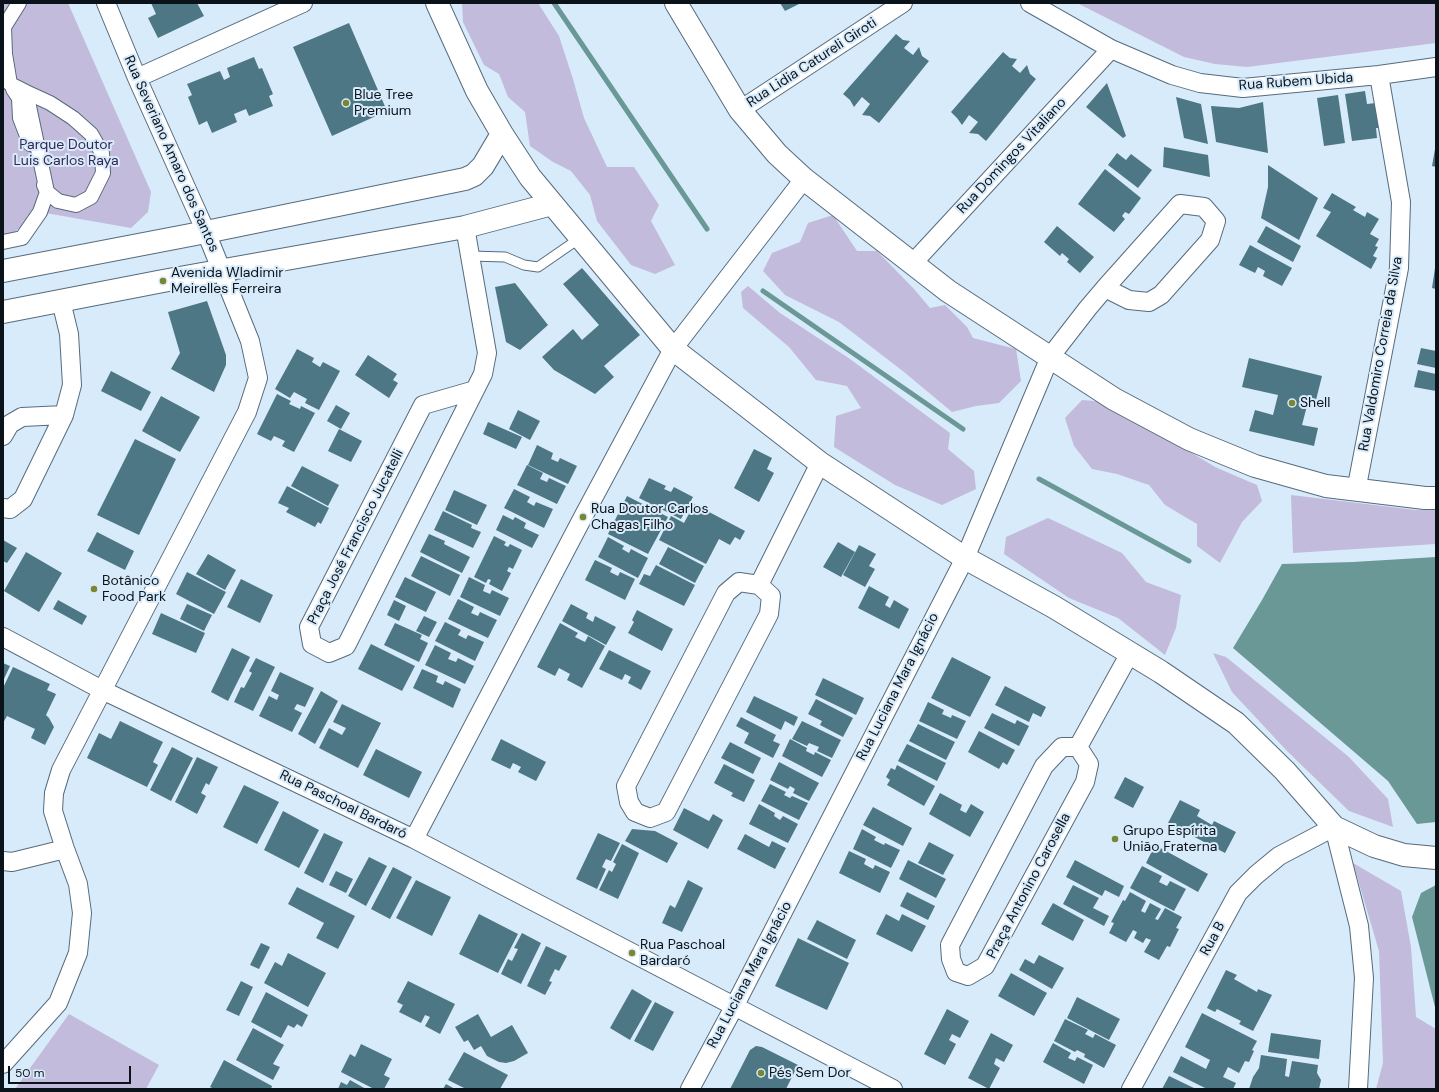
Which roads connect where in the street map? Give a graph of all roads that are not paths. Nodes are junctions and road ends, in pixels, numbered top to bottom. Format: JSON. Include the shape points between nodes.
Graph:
{"nodes":[{"id":1,"x":19,"y":3,"type":"edge"},
{"id":2,"x":106,"y":3,"type":"edge"},
{"id":3,"x":303,"y":3,"type":"edge"},
{"id":4,"x":437,"y":3,"type":"edge"},
{"id":5,"x":676,"y":3,"type":"edge"},
{"id":6,"x":903,"y":3,"type":"edge"},
{"id":7,"x":1030,"y":3,"type":"edge"},
{"id":8,"x":1111,"y":49,"type":"junction"},
{"id":9,"x":1436,"y":67,"type":"edge"},
{"id":10,"x":1379,"y":75,"type":"junction"},
{"id":11,"x":137,"y":78,"type":"junction"},
{"id":12,"x":6,"y":80,"type":"edge"},
{"id":13,"x":26,"y":92,"type":"junction"},
{"id":14,"x":740,"y":110,"type":"junction"},
{"id":15,"x":502,"y":134,"type":"junction"},
{"id":16,"x":804,"y":179,"type":"junction"},
{"id":17,"x":47,"y":192,"type":"junction"},
{"id":18,"x":552,"y":204,"type":"junction"},
{"id":19,"x":465,"y":226,"type":"junction"},
{"id":20,"x":206,"y":232,"type":"junction"},
{"id":21,"x":580,"y":238,"type":"junction"},
{"id":22,"x":3,"y":242,"type":"edge"},
{"id":23,"x":470,"y":256,"type":"junction"},
{"id":24,"x":912,"y":264,"type":"junction"},
{"id":25,"x":221,"y":270,"type":"junction"},
{"id":26,"x":3,"y":271,"type":"edge"},
{"id":27,"x":1105,"y":288,"type":"junction"},
{"id":28,"x":61,"y":301,"type":"junction"},
{"id":29,"x":3,"y":312,"type":"edge"},
{"id":30,"x":673,"y":349,"type":"junction"},
{"id":31,"x":1050,"y":357,"type":"junction"},
{"id":32,"x":475,"y":390,"type":"junction"},
{"id":33,"x":64,"y":415,"type":"junction"},
{"id":34,"x":3,"y":436,"type":"edge"},
{"id":35,"x":820,"y":463,"type":"junction"},
{"id":36,"x":1356,"y":491,"type":"junction"},
{"id":37,"x":1436,"y":498,"type":"edge"},
{"id":38,"x":3,"y":508,"type":"edge"},
{"id":39,"x":965,"y":558,"type":"junction"},
{"id":40,"x":759,"y":585,"type":"junction"},
{"id":41,"x":3,"y":637,"type":"edge"},
{"id":42,"x":1130,"y":653,"type":"junction"},
{"id":43,"x":102,"y":690,"type":"junction"},
{"id":44,"x":1078,"y":747,"type":"junction"},
{"id":45,"x":1334,"y":827,"type":"junction"},
{"id":46,"x":414,"y":839,"type":"junction"},
{"id":47,"x":65,"y":849,"type":"junction"},
{"id":48,"x":1436,"y":858,"type":"edge"},
{"id":49,"x":3,"y":861,"type":"edge"},
{"id":50,"x":734,"y":1007,"type":"junction"},
{"id":51,"x":3,"y":1064,"type":"edge"},
{"id":52,"x":690,"y":1089,"type":"edge"},
{"id":53,"x":893,"y":1089,"type":"edge"},
{"id":54,"x":1131,"y":1089,"type":"edge"},
{"id":55,"x":1358,"y":1089,"type":"edge"}],
"edges":[{"from":1,"to":12,"type":"street","via":[[4,27]]},
{"from":2,"to":11,"type":"street","name":"Rua Severiano Amaro dos Santos"},
{"from":3,"to":11,"type":"street"},
{"from":4,"to":15,"type":"main road","via":[[477,91]]},
{"from":5,"to":14,"type":"main road"},
{"from":6,"to":14,"type":"street","name":"Rua Lidia Catureli Giroti"},
{"from":7,"to":8,"type":"street","name":"Rua Rubem Ubida"},
{"from":8,"to":10,"type":"street","name":"Rua Rubem Ubida","via":[[1172,75],[1200,83],[1244,88]]},
{"from":8,"to":24,"type":"street","name":"Rua Domingos Vitaliano"},
{"from":9,"to":10,"type":"street","name":"Rua Rubem Ubida"},
{"from":10,"to":36,"type":"street","name":"Rua Valdomiro Correia da Silva","via":[[1401,202],[1399,268]]},
{"from":11,"to":20,"type":"street","name":"Rua Severiano Amaro dos Santos"},
{"from":12,"to":13,"type":"street"},
{"from":12,"to":17,"type":"street","via":[[19,98],[20,118]]},
{"from":13,"to":17,"type":"street"},
{"from":13,"to":17,"type":"street","via":[[73,118],[91,134],[102,153],[103,173],[91,197],[76,205],[58,201]]},
{"from":14,"to":16,"type":"main road","via":[[777,154]]},
{"from":15,"to":18,"type":"main road","via":[[530,177]]},
{"from":15,"to":20,"type":"main road","via":[[484,166],[465,179]]},
{"from":16,"to":24,"type":"main road"},
{"from":16,"to":30,"type":"street"},
{"from":17,"to":22,"type":"street","via":[[47,203],[24,231]]},
{"from":18,"to":19,"type":"main road"},
{"from":18,"to":21,"type":"main road"},
{"from":19,"to":23,"type":"street","name":"Praça José Francisco Jucatelli"},
{"from":19,"to":25,"type":"main road"},
{"from":20,"to":25,"type":"street","name":"Rua Severiano Amaro dos Santos"},
{"from":20,"to":26,"type":"main road"},
{"from":21,"to":23,"type":"lane","via":[[538,267],[524,266],[505,257]]},
{"from":21,"to":30,"type":"main road"},
{"from":23,"to":32,"type":"street","name":"Praça José Francisco Jucatelli","via":[[487,353],[484,374]]},
{"from":24,"to":31,"type":"main road","via":[[948,291]]},
{"from":25,"to":28,"type":"main road"},
{"from":25,"to":43,"type":"street","name":"Rua Severiano Amaro dos Santos","via":[[250,341],[258,378],[247,412]]},
{"from":27,"to":27,"type":"street","name":"Rua Luciana Mara Ignácio","via":[[1129,300],[1149,302],[1161,295],[1210,240],[1216,221],[1204,207],[1180,204]]},
{"from":27,"to":31,"type":"street","name":"Rua Luciana Mara Ignácio"},
{"from":28,"to":29,"type":"main road"},
{"from":28,"to":33,"type":"street","via":[[69,334],[72,385]]},
{"from":30,"to":35,"type":"main road"},
{"from":30,"to":46,"type":"street"},
{"from":31,"to":36,"type":"main road","via":[[1114,399],[1189,439],[1255,466],[1326,486]]},
{"from":31,"to":39,"type":"street","name":"Rua Luciana Mara Ignácio"},
{"from":32,"to":32,"type":"street","name":"Praça José Francisco Jucatelli","via":[[346,646],[329,653],[312,644],[309,627],[423,405]]},
{"from":33,"to":34,"type":"street","via":[[22,417],[10,424]]},
{"from":33,"to":38,"type":"street","via":[[23,499],[10,510]]},
{"from":35,"to":39,"type":"main road"},
{"from":35,"to":40,"type":"street"},
{"from":36,"to":37,"type":"main road"},
{"from":39,"to":42,"type":"main road"},
{"from":39,"to":50,"type":"street","name":"Rua Luciana Mara Ignácio"},
{"from":40,"to":40,"type":"street","via":[[739,582],[726,593],[626,786],[629,802],[635,812],[650,818],[666,812],[768,614],[771,596]]},
{"from":41,"to":43,"type":"street","name":"Rua Paschoal Bardaró"},
{"from":42,"to":44,"type":"street"},
{"from":42,"to":45,"type":"main road","via":[[1236,723],[1285,771]]},
{"from":43,"to":46,"type":"street","name":"Rua Paschoal Bardaró"},
{"from":43,"to":47,"type":"street","name":"Rua Severiano Amaro dos Santos","via":[[61,770],[54,793],[53,812]]},
{"from":44,"to":44,"type":"street","name":"Praça Antonino Carosella","via":[[1062,747],[1044,766],[950,945],[951,959],[956,972],[968,976],[985,966],[1085,782],[1089,764]]},
{"from":45,"to":48,"type":"main road","via":[[1374,846],[1404,855]]},
{"from":45,"to":54,"type":"street","name":"Rua B","via":[[1279,856],[1238,893]]},
{"from":45,"to":55,"type":"street","via":[[1360,926],[1364,978]]},
{"from":46,"to":50,"type":"street","name":"Rua Paschoal Bardaró"},
{"from":47,"to":49,"type":"street","via":[[12,862]]},
{"from":47,"to":51,"type":"street","name":"Rua Severiano Amaro dos Santos","via":[[78,884],[82,913],[78,953],[58,1003]]},
{"from":50,"to":52,"type":"street","name":"Rua Luciana Mara Ignácio"},
{"from":50,"to":53,"type":"street","name":"Rua Paschoal Bardaró"}]}
